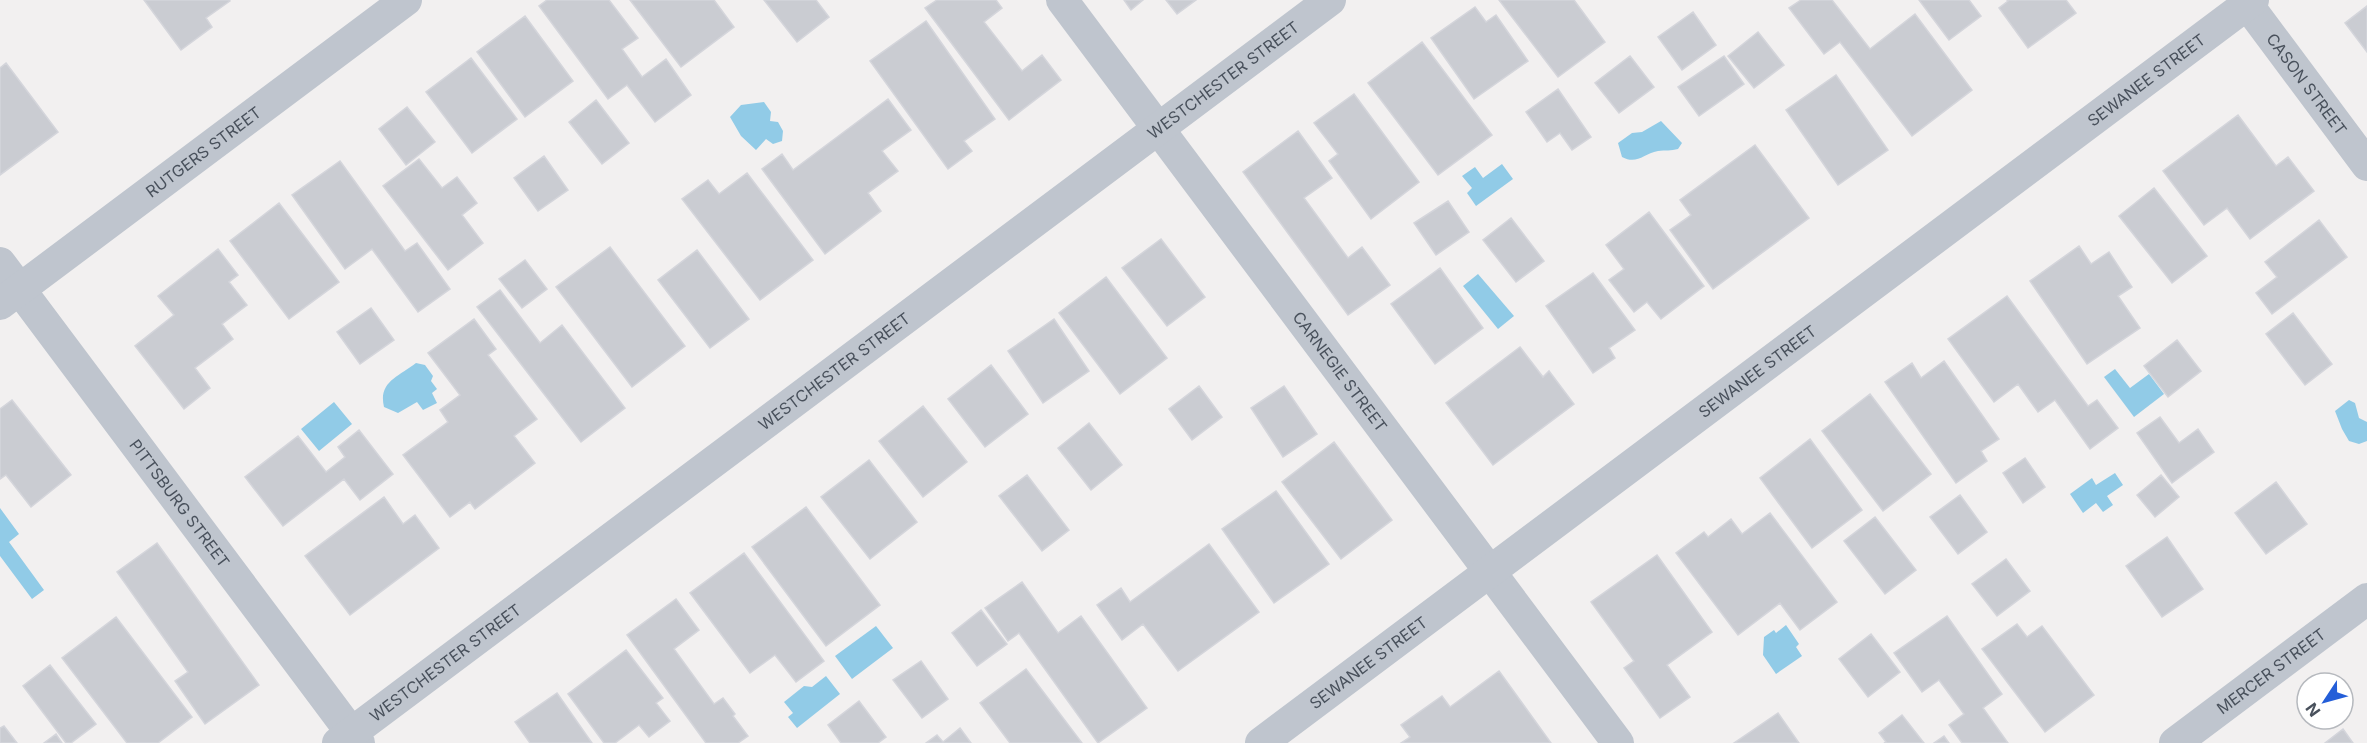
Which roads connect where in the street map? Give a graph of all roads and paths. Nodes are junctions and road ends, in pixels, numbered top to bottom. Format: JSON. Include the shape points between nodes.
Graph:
{"nodes":[{"id":1,"x":406,"y":0,"type":"edge"},
{"id":2,"x":1062,"y":0,"type":"edge"},
{"id":3,"x":1330,"y":0,"type":"edge"},
{"id":4,"x":2250,"y":2,"type":"edge"},
{"id":5,"x":1158,"y":129,"type":"junction"},
{"id":6,"x":2367,"y":165,"type":"edge"},
{"id":7,"x":0,"y":263,"type":"edge"},
{"id":8,"x":10,"y":297,"type":"edge"},
{"id":9,"x":1490,"y":572,"type":"junction"},
{"id":10,"x":2367,"y":599,"type":"edge"},
{"id":11,"x":349,"y":740,"type":"edge"},
{"id":12,"x":1261,"y":743,"type":"edge"},
{"id":13,"x":1618,"y":743,"type":"edge"},
{"id":14,"x":2175,"y":743,"type":"edge"}],
"edges":[{"from":1,"to":8,"type":"street","name":"RUTGERS STREET"},
{"from":2,"to":5,"type":"street","name":"CARNEGIE STREET"},
{"from":3,"to":5,"type":"street","name":"WESTCHESTER STREET"},
{"from":4,"to":6,"type":"street","name":"CASON STREET"},
{"from":4,"to":9,"type":"street","name":"SEWANEE STREET"},
{"from":5,"to":9,"type":"street","name":"CARNEGIE STREET"},
{"from":5,"to":11,"type":"street","name":"WESTCHESTER STREET"},
{"from":7,"to":8,"type":"street","name":"PITTSBURG STREET"},
{"from":8,"to":11,"type":"street","name":"PITTSBURG STREET"},
{"from":9,"to":12,"type":"street","name":"SEWANEE STREET"},
{"from":9,"to":13,"type":"street","name":"CARNEGIE STREET"},
{"from":10,"to":14,"type":"street","name":"MERCER STREET"}]}
